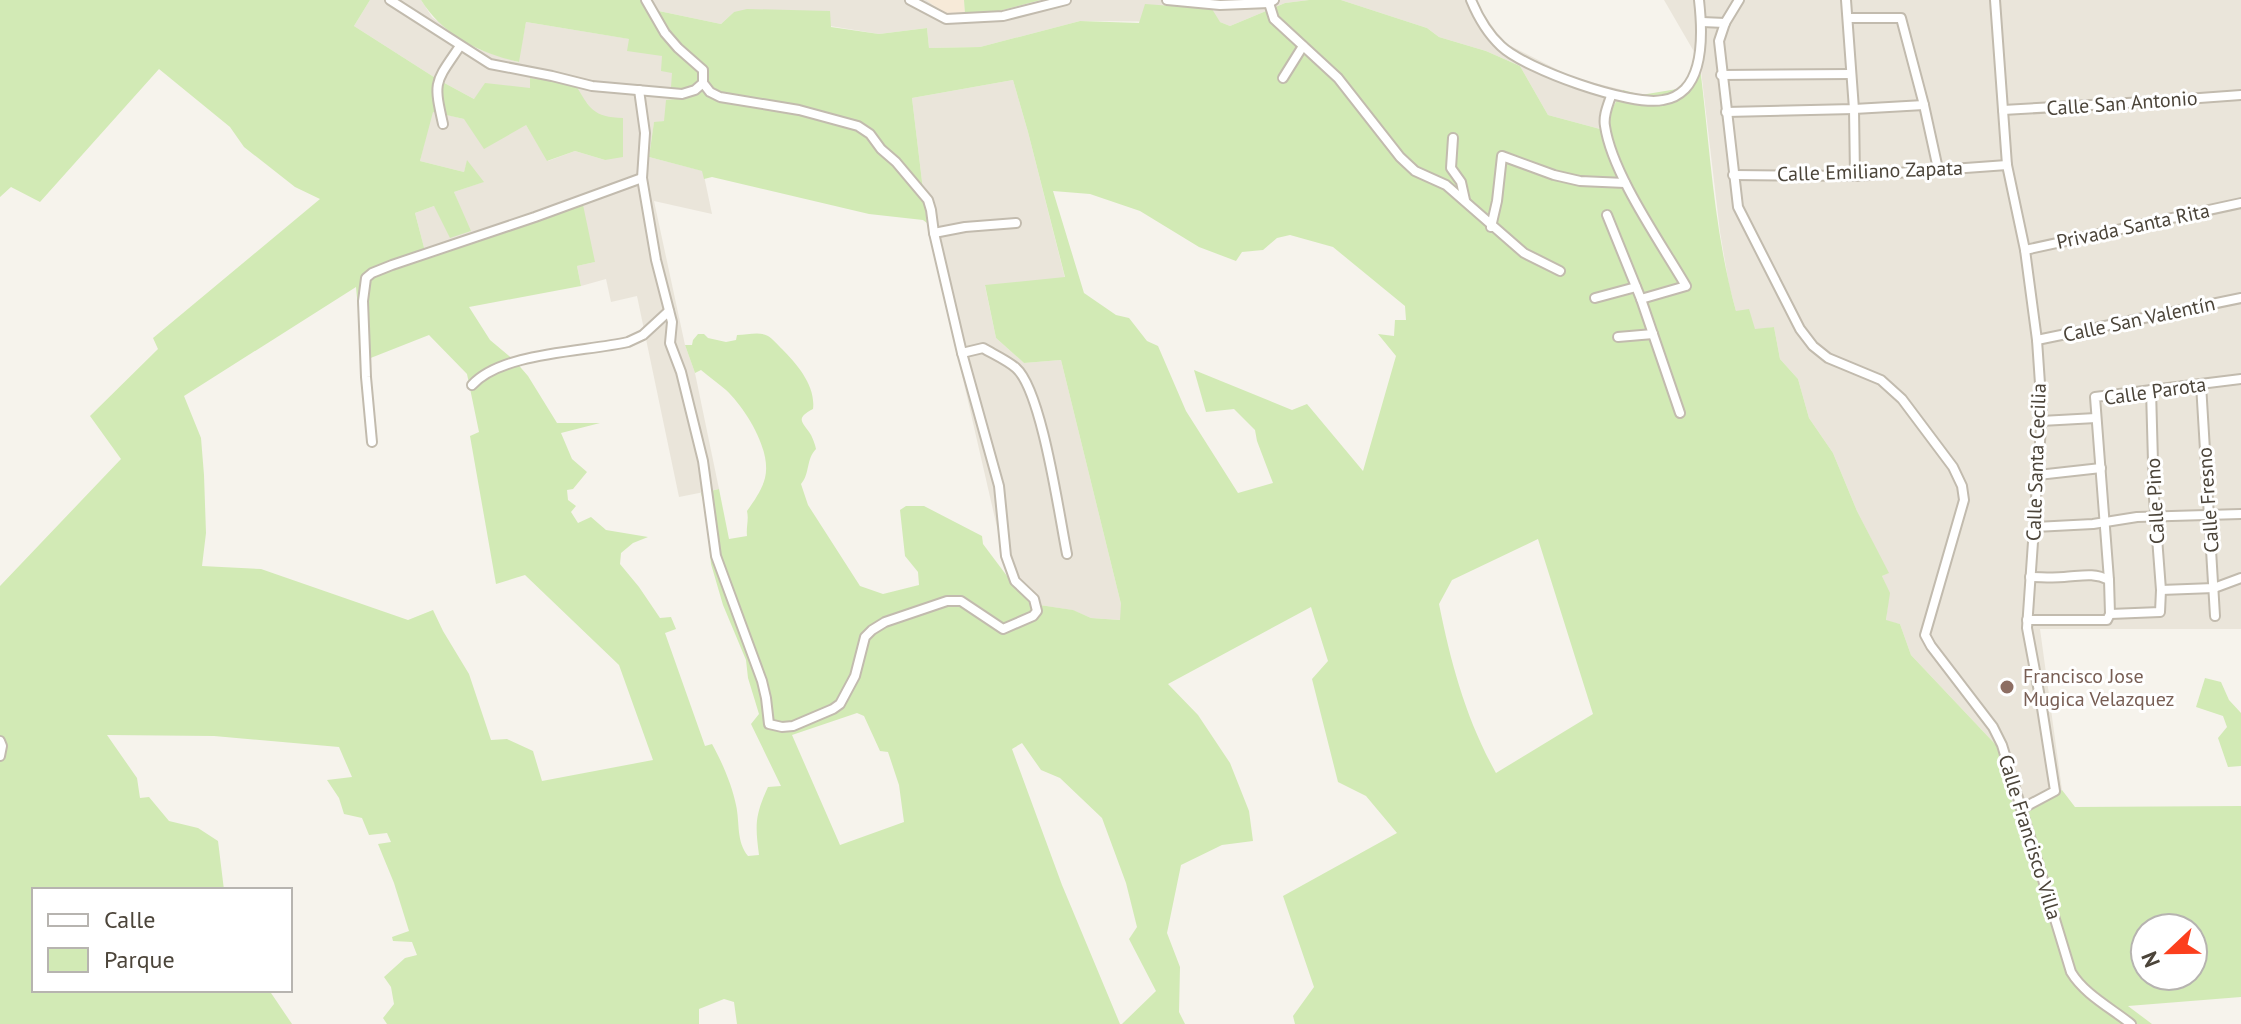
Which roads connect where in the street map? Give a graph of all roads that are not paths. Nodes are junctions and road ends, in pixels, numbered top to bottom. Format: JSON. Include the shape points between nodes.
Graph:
{"nodes":[{"id":1,"x":390,"y":0,"type":"edge"},
{"id":2,"x":646,"y":0,"type":"edge"},
{"id":3,"x":910,"y":0,"type":"edge"},
{"id":4,"x":1066,"y":0,"type":"edge"},
{"id":5,"x":1167,"y":0,"type":"edge"},
{"id":6,"x":1471,"y":0,"type":"edge"},
{"id":7,"x":1699,"y":0,"type":"edge"},
{"id":8,"x":1739,"y":0,"type":"edge"},
{"id":9,"x":1846,"y":0,"type":"edge"},
{"id":10,"x":1995,"y":0,"type":"edge"},
{"id":11,"x":1272,"y":2,"type":"edge"},
{"id":12,"x":1848,"y":18,"type":"junction"},
{"id":13,"x":1702,"y":22,"type":"junction"},
{"id":14,"x":1725,"y":23,"type":"junction"},
{"id":15,"x":460,"y":46,"type":"junction"},
{"id":16,"x":1303,"y":46,"type":"junction"},
{"id":17,"x":1851,"y":74,"type":"junction"},
{"id":18,"x":1721,"y":75,"type":"junction"},
{"id":19,"x":1283,"y":78,"type":"dead end"},
{"id":20,"x":703,"y":83,"type":"junction"},
{"id":21,"x":639,"y":90,"type":"junction"},
{"id":22,"x":2241,"y":95,"type":"edge"},
{"id":23,"x":1611,"y":96,"type":"junction"},
{"id":24,"x":1924,"y":105,"type":"junction"},
{"id":25,"x":1854,"y":109,"type":"junction"},
{"id":26,"x":2003,"y":110,"type":"junction"},
{"id":27,"x":1726,"y":112,"type":"junction"},
{"id":28,"x":443,"y":124,"type":"dead end"},
{"id":29,"x":1453,"y":138,"type":"dead end"},
{"id":30,"x":2007,"y":165,"type":"junction"},
{"id":31,"x":1938,"y":169,"type":"junction"},
{"id":32,"x":1733,"y":175,"type":"junction"},
{"id":33,"x":1855,"y":176,"type":"junction"},
{"id":34,"x":642,"y":178,"type":"junction"},
{"id":35,"x":1625,"y":183,"type":"junction"},
{"id":36,"x":1465,"y":201,"type":"junction"},
{"id":37,"x":2241,"y":203,"type":"edge"},
{"id":38,"x":1607,"y":215,"type":"dead end"},
{"id":39,"x":1016,"y":223,"type":"dead end"},
{"id":40,"x":1491,"y":227,"type":"junction"},
{"id":41,"x":934,"y":233,"type":"junction"},
{"id":42,"x":2025,"y":250,"type":"junction"},
{"id":43,"x":1560,"y":271,"type":"dead end"},
{"id":44,"x":1636,"y":287,"type":"junction"},
{"id":45,"x":1595,"y":298,"type":"dead end"},
{"id":46,"x":2241,"y":298,"type":"edge"},
{"id":47,"x":1641,"y":299,"type":"junction"},
{"id":48,"x":669,"y":311,"type":"junction"},
{"id":49,"x":1653,"y":334,"type":"junction"},
{"id":50,"x":1618,"y":337,"type":"dead end"},
{"id":51,"x":2037,"y":340,"type":"junction"},
{"id":52,"x":962,"y":353,"type":"junction"},
{"id":53,"x":2241,"y":379,"type":"edge"},
{"id":54,"x":2201,"y":384,"type":"junction"},
{"id":55,"x":472,"y":385,"type":"dead end"},
{"id":56,"x":2151,"y":390,"type":"junction"},
{"id":57,"x":1680,"y":413,"type":"dead end"},
{"id":58,"x":2096,"y":418,"type":"junction"},
{"id":59,"x":2041,"y":421,"type":"junction"},
{"id":60,"x":372,"y":442,"type":"dead end"},
{"id":61,"x":2101,"y":468,"type":"junction"},
{"id":62,"x":2038,"y":475,"type":"junction"},
{"id":63,"x":2241,"y":514,"type":"edge"},
{"id":64,"x":2208,"y":515,"type":"junction"},
{"id":65,"x":2155,"y":517,"type":"junction"},
{"id":66,"x":2105,"y":522,"type":"junction"},
{"id":67,"x":2035,"y":527,"type":"junction"},
{"id":68,"x":1067,"y":554,"type":"dead end"},
{"id":69,"x":2030,"y":577,"type":"junction"},
{"id":70,"x":2101,"y":577,"type":"junction"},
{"id":71,"x":2241,"y":578,"type":"edge"},
{"id":72,"x":2214,"y":588,"type":"junction"},
{"id":73,"x":2161,"y":590,"type":"junction"},
{"id":74,"x":2110,"y":614,"type":"junction"},
{"id":75,"x":2215,"y":616,"type":"dead end"},
{"id":76,"x":2027,"y":620,"type":"junction"},
{"id":77,"x":0,"y":741,"type":"edge"},
{"id":78,"x":0,"y":756,"type":"edge"},
{"id":79,"x":2021,"y":809,"type":"junction"},
{"id":80,"x":2131,"y":1024,"type":"edge"}],
"edges":[{"from":1,"to":15,"type":"street"},
{"from":2,"to":20,"type":"street","via":[[665,33],[703,70]]},
{"from":3,"to":4,"type":"street","via":[[946,19],[1003,16]]},
{"from":5,"to":11,"type":"street"},
{"from":6,"to":23,"type":"street","via":[[1479,20],[1502,48],[1542,70]]},
{"from":7,"to":13,"type":"street"},
{"from":8,"to":14,"type":"street"},
{"from":9,"to":12,"type":"street"},
{"from":10,"to":26,"type":"street","name":"Calle Santa Cecilia"},
{"from":11,"to":16,"type":"street","via":[[1274,19]]},
{"from":12,"to":17,"type":"street"},
{"from":12,"to":24,"type":"street","via":[[1901,18]]},
{"from":13,"to":14,"type":"street"},
{"from":13,"to":23,"type":"street","via":[[1699,58],[1687,87],[1676,96],[1660,101]]},
{"from":14,"to":18,"type":"street","name":"Calle Francisco Villa","via":[[1719,41]]},
{"from":15,"to":21,"type":"street","via":[[490,64],[592,86]]},
{"from":15,"to":28,"type":"street","via":[[435,88]]},
{"from":16,"to":19,"type":"street"},
{"from":16,"to":36,"type":"street","via":[[1338,78],[1400,157]]},
{"from":17,"to":18,"type":"street"},
{"from":17,"to":25,"type":"street"},
{"from":18,"to":27,"type":"street","name":"Calle Francisco Villa"},
{"from":20,"to":21,"type":"street","via":[[682,94]]},
{"from":20,"to":41,"type":"street","via":[[720,97],[858,126],[928,200]]},
{"from":21,"to":34,"type":"street","via":[[645,133]]},
{"from":22,"to":26,"type":"street","name":"Calle San Antonio"},
{"from":23,"to":35,"type":"street","via":[[1604,124]]},
{"from":24,"to":25,"type":"street"},
{"from":24,"to":31,"type":"street"},
{"from":25,"to":27,"type":"street"},
{"from":25,"to":33,"type":"street"},
{"from":26,"to":30,"type":"street","name":"Calle Santa Cecilia"},
{"from":27,"to":32,"type":"street","name":"Calle Francisco Villa"},
{"from":29,"to":36,"type":"street","via":[[1451,168]]},
{"from":30,"to":31,"type":"street","name":"Calle Emiliano Zapata"},
{"from":30,"to":42,"type":"street","name":"Calle Santa Cecilia"},
{"from":31,"to":33,"type":"street","name":"Calle Emiliano Zapata"},
{"from":32,"to":33,"type":"street","name":"Calle Emiliano Zapata"},
{"from":32,"to":79,"type":"street","name":"Calle Francisco Villa","via":[[1738,207],[1800,329],[1828,358],[1881,380],[1902,399],[1962,486],[1964,500],[1925,635],[1993,727]]},
{"from":34,"to":48,"type":"street"},
{"from":34,"to":60,"type":"street","via":[[366,278]]},
{"from":35,"to":40,"type":"street","via":[[1580,181],[1502,156]]},
{"from":35,"to":47,"type":"street","via":[[1686,286]]},
{"from":36,"to":40,"type":"street"},
{"from":37,"to":42,"type":"street","name":"Privada Santa Rita"},
{"from":38,"to":44,"type":"street"},
{"from":39,"to":41,"type":"street"},
{"from":40,"to":43,"type":"street","via":[[1524,253]]},
{"from":41,"to":52,"type":"street"},
{"from":42,"to":51,"type":"street","name":"Calle Santa Cecilia"},
{"from":44,"to":45,"type":"street"},
{"from":44,"to":47,"type":"street"},
{"from":46,"to":51,"type":"street","name":"Calle San Valentín"},
{"from":47,"to":49,"type":"street"},
{"from":48,"to":52,"type":"street","via":[[670,343],[703,461],[716,556],[762,681],[769,724],[782,727],[840,704],[855,676],[865,637],[885,622],[947,601],[961,601],[1003,629],[1037,611],[1034,599],[1015,581],[1006,556],[999,486]]},
{"from":48,"to":55,"type":"street","via":[[628,342],[516,361]]},
{"from":49,"to":50,"type":"street"},
{"from":49,"to":57,"type":"street"},
{"from":51,"to":59,"type":"street","name":"Calle Santa Cecilia"},
{"from":52,"to":68,"type":"street","via":[[983,348],[1016,368],[1028,384]]},
{"from":53,"to":54,"type":"street","name":"Calle Parota"},
{"from":54,"to":56,"type":"street","name":"Calle Parota"},
{"from":54,"to":64,"type":"street","name":"Calle Fresno"},
{"from":56,"to":58,"type":"street","name":"Calle Parota","via":[[2095,397]]},
{"from":56,"to":65,"type":"street","name":"Calle Pino"},
{"from":58,"to":59,"type":"street","name":"Calle Parota"},
{"from":58,"to":61,"type":"street"},
{"from":59,"to":62,"type":"street","name":"Calle Santa Cecilia"},
{"from":61,"to":62,"type":"street"},
{"from":61,"to":66,"type":"street"},
{"from":62,"to":67,"type":"street","name":"Calle Santa Cecilia"},
{"from":63,"to":64,"type":"street"},
{"from":64,"to":65,"type":"street"},
{"from":64,"to":72,"type":"street","name":"Calle Fresno"},
{"from":65,"to":66,"type":"street"},
{"from":65,"to":73,"type":"street","name":"Calle Pino"},
{"from":66,"to":67,"type":"street"},
{"from":66,"to":70,"type":"street","via":[[2108,569]]},
{"from":67,"to":69,"type":"street","name":"Calle Santa Cecilia"},
{"from":69,"to":70,"type":"street"},
{"from":69,"to":76,"type":"street","name":"Calle Santa Cecilia"},
{"from":70,"to":74,"type":"street"},
{"from":71,"to":72,"type":"street"},
{"from":72,"to":73,"type":"street"},
{"from":72,"to":75,"type":"street","name":"Calle Fresno"},
{"from":73,"to":74,"type":"street","name":"Calle Pino","via":[[2160,612]]},
{"from":74,"to":76,"type":"street","via":[[2107,620]]},
{"from":76,"to":79,"type":"street","name":"Calle Santa Cecilia","via":[[2055,791]]},
{"from":77,"to":78,"type":"street"},
{"from":79,"to":80,"type":"street","name":"Calle Francisco Villa","via":[[2076,982]]}]}
